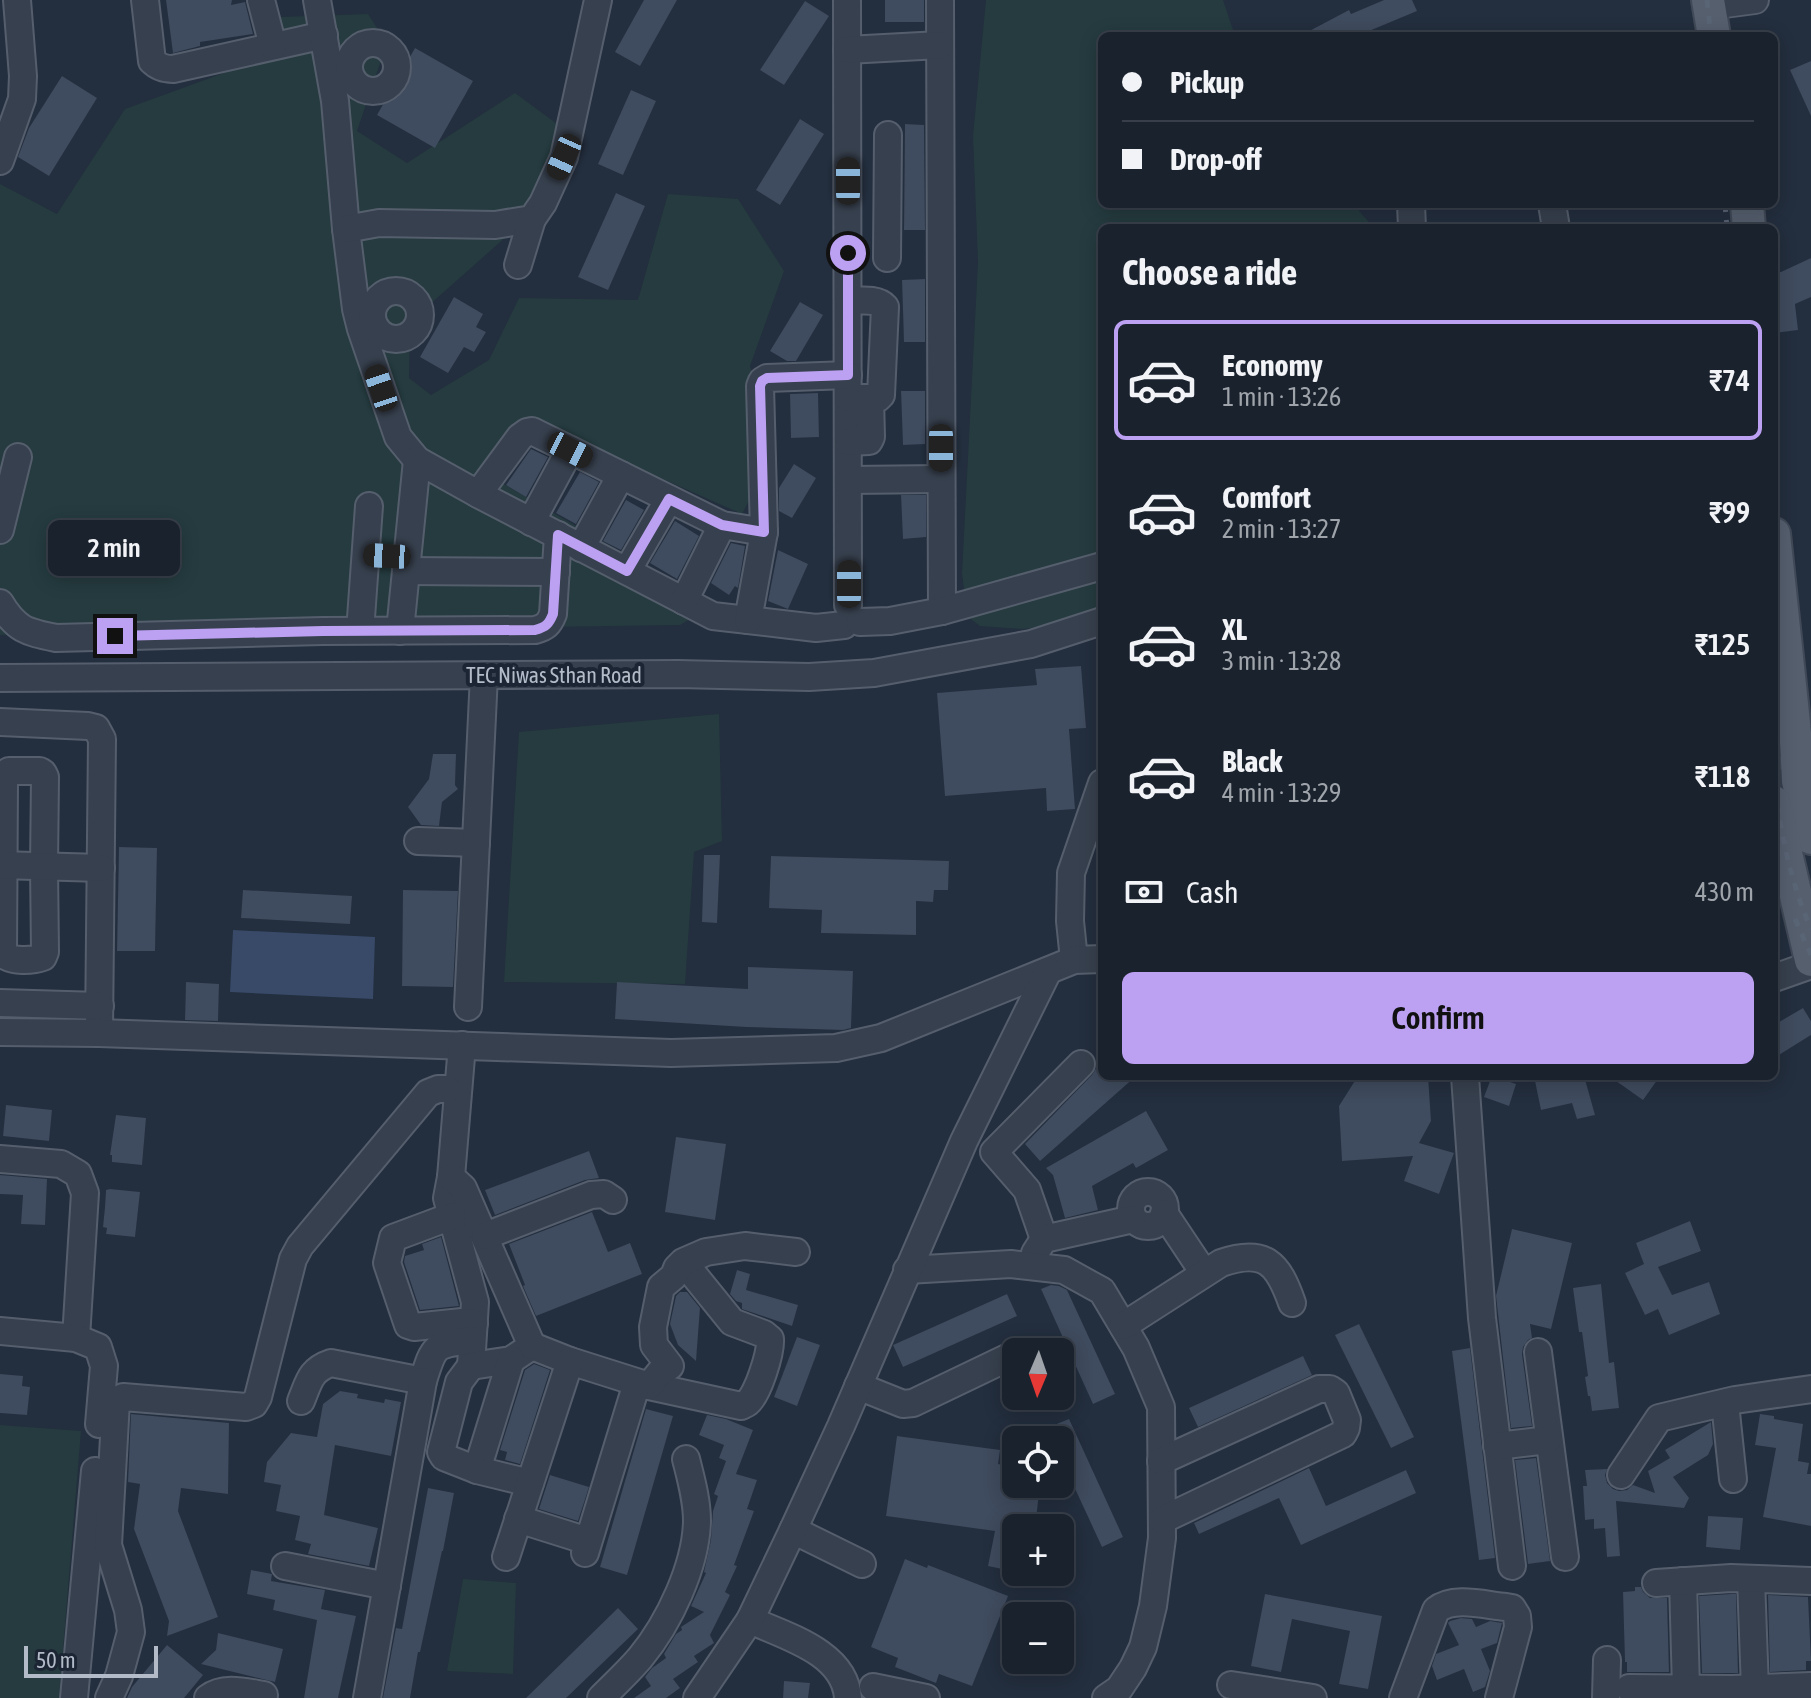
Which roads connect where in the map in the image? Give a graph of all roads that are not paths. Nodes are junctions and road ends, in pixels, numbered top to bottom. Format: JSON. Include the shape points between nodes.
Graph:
{"nodes":[{"id":1,"x":17,"y":0,"type":"edge"},
{"id":2,"x":145,"y":0,"type":"edge"},
{"id":3,"x":261,"y":0,"type":"edge"},
{"id":4,"x":317,"y":0,"type":"edge"},
{"id":5,"x":598,"y":0,"type":"edge"},
{"id":6,"x":847,"y":0,"type":"edge"},
{"id":7,"x":940,"y":0,"type":"edge"},
{"id":8,"x":1724,"y":7,"type":"edge"},
{"id":9,"x":1731,"y":32,"type":"edge"},
{"id":10,"x":326,"y":43,"type":"junction"},
{"id":11,"x":940,"y":45,"type":"junction"},
{"id":12,"x":273,"y":46,"type":"junction"},
{"id":13,"x":358,"y":47,"type":"junction"},
{"id":14,"x":847,"y":50,"type":"junction"},
{"id":15,"x":360,"y":88,"type":"junction"},
{"id":16,"x":335,"y":101,"type":"junction"},
{"id":17,"x":847,"y":156,"type":"junction"},
{"id":18,"x":0,"y":161,"type":"edge"},
{"id":19,"x":532,"y":219,"type":"junction"},
{"id":20,"x":887,"y":228,"type":"junction"},
{"id":21,"x":346,"y":229,"type":"junction"},
{"id":22,"x":848,"y":229,"type":"junction"},
{"id":23,"x":887,"y":258,"type":"dead end"},
{"id":24,"x":518,"y":265,"type":"dead end"},
{"id":25,"x":848,"y":301,"type":"junction"},
{"id":26,"x":855,"y":390,"type":"junction"},
{"id":27,"x":570,"y":450,"type":"junction"},
{"id":28,"x":18,"y":457,"type":"dead end"},
{"id":29,"x":417,"y":460,"type":"junction"},
{"id":30,"x":621,"y":475,"type":"junction"},
{"id":31,"x":941,"y":479,"type":"junction"},
{"id":32,"x":849,"y":480,"type":"junction"},
{"id":33,"x":478,"y":494,"type":"junction"},
{"id":34,"x":669,"y":499,"type":"junction"},
{"id":35,"x":369,"y":506,"type":"dead end"},
{"id":36,"x":531,"y":522,"type":"junction"},
{"id":37,"x":722,"y":525,"type":"junction"},
{"id":38,"x":0,"y":530,"type":"edge"},
{"id":39,"x":764,"y":532,"type":"junction"},
{"id":40,"x":558,"y":535,"type":"junction"},
{"id":41,"x":581,"y":548,"type":"junction"},
{"id":42,"x":366,"y":555,"type":"junction"},
{"id":43,"x":407,"y":564,"type":"junction"},
{"id":44,"x":1098,"y":567,"type":"edge"},
{"id":45,"x":627,"y":571,"type":"junction"},
{"id":46,"x":556,"y":572,"type":"junction"},
{"id":47,"x":684,"y":601,"type":"junction"},
{"id":48,"x":0,"y":603,"type":"edge"},
{"id":49,"x":942,"y":611,"type":"junction"},
{"id":50,"x":850,"y":617,"type":"junction"},
{"id":51,"x":361,"y":618,"type":"dead end"},
{"id":52,"x":748,"y":620,"type":"junction"},
{"id":53,"x":1778,"y":620,"type":"edge"},
{"id":54,"x":1098,"y":622,"type":"edge"},
{"id":55,"x":400,"y":631,"type":"junction"},
{"id":56,"x":484,"y":675,"type":"junction"},
{"id":57,"x":0,"y":678,"type":"edge"},
{"id":58,"x":0,"y":722,"type":"edge"},
{"id":59,"x":1794,"y":742,"type":"edge"},
{"id":60,"x":1786,"y":782,"type":"edge"},
{"id":61,"x":1098,"y":795,"type":"edge"},
{"id":62,"x":1788,"y":819,"type":"edge"},
{"id":63,"x":418,"y":841,"type":"dead end"},
{"id":64,"x":476,"y":843,"type":"junction"},
{"id":65,"x":2,"y":865,"type":"edge"},
{"id":66,"x":44,"y":867,"type":"junction"},
{"id":67,"x":101,"y":868,"type":"junction"},
{"id":68,"x":1098,"y":959,"type":"edge"},
{"id":69,"x":1074,"y":960,"type":"junction"},
{"id":70,"x":1811,"y":963,"type":"edge"},
{"id":71,"x":1048,"y":971,"type":"junction"},
{"id":72,"x":1778,"y":976,"type":"edge"},
{"id":73,"x":0,"y":1003,"type":"edge"},
{"id":74,"x":100,"y":1006,"type":"junction"},
{"id":75,"x":468,"y":1007,"type":"dead end"},
{"id":76,"x":0,"y":1032,"type":"edge"},
{"id":77,"x":99,"y":1033,"type":"junction"},
{"id":78,"x":462,"y":1045,"type":"junction"},
{"id":79,"x":1081,"y":1064,"type":"dead end"},
{"id":80,"x":1465,"y":1080,"type":"edge"},
{"id":81,"x":447,"y":1089,"type":"dead end"},
{"id":82,"x":964,"y":1141,"type":"junction"},
{"id":83,"x":994,"y":1152,"type":"junction"},
{"id":84,"x":0,"y":1159,"type":"edge"},
{"id":85,"x":451,"y":1177,"type":"junction"},
{"id":86,"x":613,"y":1200,"type":"dead end"},
{"id":87,"x":452,"y":1216,"type":"junction"},
{"id":88,"x":485,"y":1236,"type":"junction"},
{"id":89,"x":1044,"y":1239,"type":"junction"},
{"id":90,"x":796,"y":1252,"type":"dead end"},
{"id":91,"x":1026,"y":1266,"type":"junction"},
{"id":92,"x":689,"y":1269,"type":"junction"},
{"id":93,"x":907,"y":1270,"type":"junction"},
{"id":94,"x":1204,"y":1273,"type":"junction"},
{"id":95,"x":1292,"y":1303,"type":"dead end"},
{"id":96,"x":1123,"y":1326,"type":"junction"},
{"id":97,"x":0,"y":1331,"type":"edge"},
{"id":98,"x":473,"y":1331,"type":"junction"},
{"id":99,"x":76,"y":1338,"type":"junction"},
{"id":100,"x":1538,"y":1352,"type":"dead end"},
{"id":101,"x":522,"y":1353,"type":"junction"},
{"id":102,"x":1002,"y":1360,"type":"edge"},
{"id":103,"x":570,"y":1361,"type":"junction"},
{"id":104,"x":471,"y":1366,"type":"junction"},
{"id":105,"x":670,"y":1366,"type":"junction"},
{"id":106,"x":423,"y":1381,"type":"junction"},
{"id":107,"x":643,"y":1384,"type":"junction"},
{"id":108,"x":858,"y":1386,"type":"junction"},
{"id":109,"x":1811,"y":1389,"type":"edge"},
{"id":110,"x":694,"y":1396,"type":"junction"},
{"id":111,"x":301,"y":1401,"type":"dead end"},
{"id":112,"x":1725,"y":1403,"type":"junction"},
{"id":113,"x":1548,"y":1440,"type":"junction"},
{"id":114,"x":1497,"y":1446,"type":"junction"},
{"id":115,"x":686,"y":1459,"type":"dead end"},
{"id":116,"x":1161,"y":1461,"type":"junction"},
{"id":117,"x":477,"y":1470,"type":"junction"},
{"id":118,"x":1621,"y":1475,"type":"dead end"},
{"id":119,"x":1733,"y":1479,"type":"dead end"},
{"id":120,"x":530,"y":1483,"type":"junction"},
{"id":121,"x":518,"y":1519,"type":"junction"},
{"id":122,"x":1162,"y":1520,"type":"junction"},
{"id":123,"x":793,"y":1530,"type":"junction"},
{"id":124,"x":506,"y":1557,"type":"dead end"},
{"id":125,"x":1565,"y":1557,"type":"dead end"},
{"id":126,"x":862,"y":1564,"type":"dead end"},
{"id":127,"x":285,"y":1566,"type":"dead end"},
{"id":128,"x":1512,"y":1566,"type":"dead end"},
{"id":129,"x":1751,"y":1579,"type":"junction"},
{"id":130,"x":1683,"y":1581,"type":"junction"},
{"id":131,"x":1811,"y":1581,"type":"edge"},
{"id":132,"x":1656,"y":1583,"type":"dead end"},
{"id":133,"x":387,"y":1586,"type":"junction"},
{"id":134,"x":750,"y":1620,"type":"junction"},
{"id":135,"x":1607,"y":1660,"type":"dead end"},
{"id":136,"x":1231,"y":1685,"type":"dead end"},
{"id":137,"x":873,"y":1687,"type":"dead end"},
{"id":138,"x":1798,"y":1687,"type":"edge"},
{"id":139,"x":1686,"y":1689,"type":"junction"},
{"id":140,"x":1755,"y":1689,"type":"junction"},
{"id":141,"x":1618,"y":1693,"type":"edge"},
{"id":142,"x":264,"y":1695,"type":"dead end"},
{"id":143,"x":74,"y":1698,"type":"edge"},
{"id":144,"x":109,"y":1698,"type":"edge"},
{"id":145,"x":208,"y":1698,"type":"edge"},
{"id":146,"x":367,"y":1698,"type":"edge"},
{"id":147,"x":601,"y":1698,"type":"edge"},
{"id":148,"x":697,"y":1698,"type":"edge"},
{"id":149,"x":848,"y":1698,"type":"edge"},
{"id":150,"x":926,"y":1698,"type":"edge"},
{"id":151,"x":1106,"y":1698,"type":"edge"},
{"id":152,"x":1313,"y":1698,"type":"edge"},
{"id":153,"x":1403,"y":1698,"type":"edge"},
{"id":154,"x":1499,"y":1698,"type":"edge"}],
"edges":[{"from":1,"to":18,"type":"street","via":[[22,99]]},
{"from":2,"to":12,"type":"street","via":[[152,61],[157,66],[173,69]]},
{"from":3,"to":12,"type":"street"},
{"from":4,"to":10,"type":"street"},
{"from":5,"to":19,"type":"street","via":[[564,157]]},
{"from":6,"to":14,"type":"street"},
{"from":7,"to":11,"type":"street"},
{"from":8,"to":9,"type":"main road"},
{"from":10,"to":12,"type":"street"},
{"from":10,"to":13,"type":"street"},
{"from":10,"to":16,"type":"street"},
{"from":11,"to":14,"type":"street"},
{"from":11,"to":31,"type":"street"},
{"from":13,"to":15,"type":"street","via":[[348,69]]},
{"from":13,"to":15,"type":"street","via":[[383,44],[397,64],[389,86]]},
{"from":14,"to":17,"type":"street"},
{"from":15,"to":16,"type":"street"},
{"from":16,"to":21,"type":"street"},
{"from":17,"to":20,"type":"street","via":[[888,146]]},
{"from":17,"to":22,"type":"street"},
{"from":19,"to":21,"type":"street","via":[[495,225],[379,223]]},
{"from":19,"to":24,"type":"street"},
{"from":20,"to":22,"type":"street"},
{"from":20,"to":23,"type":"street"},
{"from":21,"to":29,"type":"street","via":[[356,309],[367,327],[398,437]]},
{"from":22,"to":25,"type":"street"},
{"from":25,"to":26,"type":"street"},
{"from":25,"to":26,"type":"street","via":[[878,301],[885,307],[883,391],[878,398]]},
{"from":26,"to":32,"type":"street"},
{"from":26,"to":39,"type":"street","via":[[762,381]]},
{"from":27,"to":30,"type":"street"},
{"from":27,"to":33,"type":"street","via":[[527,432]]},
{"from":27,"to":36,"type":"street"},
{"from":28,"to":38,"type":"street"},
{"from":29,"to":33,"type":"street"},
{"from":29,"to":43,"type":"street"},
{"from":30,"to":34,"type":"street"},
{"from":30,"to":41,"type":"street"},
{"from":31,"to":32,"type":"street"},
{"from":31,"to":49,"type":"street"},
{"from":32,"to":50,"type":"street"},
{"from":33,"to":36,"type":"street"},
{"from":34,"to":37,"type":"street"},
{"from":34,"to":45,"type":"street"},
{"from":35,"to":42,"type":"street"},
{"from":36,"to":40,"type":"street"},
{"from":37,"to":39,"type":"street"},
{"from":37,"to":47,"type":"street"},
{"from":39,"to":52,"type":"street"},
{"from":40,"to":41,"type":"street"},
{"from":40,"to":46,"type":"street"},
{"from":41,"to":45,"type":"street"},
{"from":42,"to":43,"type":"street"},
{"from":42,"to":51,"type":"street"},
{"from":43,"to":46,"type":"street"},
{"from":43,"to":55,"type":"street"},
{"from":44,"to":49,"type":"street"},
{"from":45,"to":47,"type":"street"},
{"from":46,"to":55,"type":"street","via":[[553,614],[544,628]]},
{"from":47,"to":52,"type":"street","via":[[713,616]]},
{"from":48,"to":55,"type":"street","via":[[24,631],[56,638]]},
{"from":49,"to":50,"type":"street","via":[[890,621]]},
{"from":50,"to":52,"type":"street","via":[[816,628]]},
{"from":53,"to":59,"type":"main road"},
{"from":54,"to":56,"type":"street","name":"TEC Niwas Sthan Road","via":[[1031,644],[874,673]]},
{"from":56,"to":57,"type":"street","name":"TEC Niwas Sthan Road"},
{"from":56,"to":64,"type":"street"},
{"from":58,"to":67,"type":"street","via":[[96,728],[102,739]]},
{"from":59,"to":60,"type":"main road"},
{"from":60,"to":62,"type":"main road"},
{"from":61,"to":69,"type":"street","via":[[1071,873]]},
{"from":62,"to":70,"type":"main road"},
{"from":63,"to":64,"type":"street"},
{"from":64,"to":75,"type":"street"},
{"from":65,"to":66,"type":"street"},
{"from":65,"to":66,"type":"street","via":[[3,954],[11,959],[39,959],[45,952]]},
{"from":65,"to":66,"type":"street","via":[[6,775],[40,771],[45,777]]},
{"from":66,"to":67,"type":"street"},
{"from":67,"to":74,"type":"street"},
{"from":68,"to":69,"type":"street"},
{"from":69,"to":71,"type":"street"},
{"from":70,"to":72,"type":"street"},
{"from":71,"to":78,"type":"street","via":[[881,1038],[836,1048],[671,1053]]},
{"from":71,"to":82,"type":"street"},
{"from":73,"to":74,"type":"street"},
{"from":74,"to":77,"type":"street"},
{"from":76,"to":77,"type":"street"},
{"from":77,"to":78,"type":"street"},
{"from":78,"to":85,"type":"street"},
{"from":79,"to":83,"type":"street"},
{"from":80,"to":114,"type":"street"},
{"from":81,"to":144,"type":"street","via":[[428,1093],[300,1246],[254,1404],[123,1397],[116,1401],[108,1545],[131,1632]]},
{"from":82,"to":83,"type":"street"},
{"from":82,"to":93,"type":"street"},
{"from":83,"to":89,"type":"street","via":[[1027,1190]]},
{"from":84,"to":99,"type":"street","via":[[61,1164],[78,1174],[85,1193]]},
{"from":85,"to":87,"type":"street","via":[[447,1198]]},
{"from":85,"to":88,"type":"street","via":[[463,1188]]},
{"from":86,"to":88,"type":"street","via":[[591,1195]]},
{"from":87,"to":98,"type":"street","via":[[475,1302]]},
{"from":87,"to":98,"type":"street","via":[[393,1238],[387,1263],[408,1325],[462,1322]]},
{"from":88,"to":101,"type":"street"},
{"from":89,"to":91,"type":"street"},
{"from":89,"to":94,"type":"street","via":[[1133,1219],[1131,1203],[1138,1194],[1155,1193]]},
{"from":90,"to":92,"type":"street","via":[[745,1246],[706,1252]]},
{"from":91,"to":93,"type":"street"},
{"from":91,"to":96,"type":"street","via":[[1064,1270],[1102,1291]]},
{"from":92,"to":105,"type":"street","via":[[661,1287],[653,1327],[654,1345]]},
{"from":92,"to":110,"type":"street","via":[[732,1322],[764,1334],[771,1348],[748,1403]]},
{"from":93,"to":108,"type":"street"},
{"from":94,"to":95,"type":"street","via":[[1238,1257],[1258,1258],[1274,1264]]},
{"from":94,"to":96,"type":"street"},
{"from":96,"to":116,"type":"street","via":[[1161,1407]]},
{"from":97,"to":99,"type":"street"},
{"from":98,"to":104,"type":"street"},
{"from":98,"to":106,"type":"street","via":[[443,1343],[431,1355]]},
{"from":99,"to":143,"type":"street","via":[[98,1347],[104,1366]]},
{"from":100,"to":113,"type":"street"},
{"from":101,"to":103,"type":"street"},
{"from":101,"to":104,"type":"street"},
{"from":101,"to":117,"type":"street"},
{"from":102,"to":108,"type":"street","via":[[913,1403]]},
{"from":103,"to":107,"type":"street"},
{"from":103,"to":120,"type":"street"},
{"from":104,"to":117,"type":"street","via":[[459,1382],[441,1452]]},
{"from":105,"to":107,"type":"street"},
{"from":105,"to":110,"type":"street","via":[[692,1379]]},
{"from":106,"to":111,"type":"street","via":[[331,1363],[313,1373]]},
{"from":106,"to":133,"type":"street"},
{"from":107,"to":110,"type":"street"},
{"from":107,"to":121,"type":"street","via":[[586,1547]]},
{"from":108,"to":123,"type":"street"},
{"from":109,"to":112,"type":"street"},
{"from":112,"to":118,"type":"street","via":[[1659,1418]]},
{"from":112,"to":119,"type":"street"},
{"from":113,"to":114,"type":"street"},
{"from":113,"to":125,"type":"street"},
{"from":114,"to":128,"type":"street"},
{"from":115,"to":147,"type":"street","via":[[697,1521],[683,1582],[641,1657]]},
{"from":116,"to":122,"type":"street"},
{"from":116,"to":122,"type":"street","via":[[1319,1389],[1336,1393],[1347,1420],[1343,1434]]},
{"from":117,"to":120,"type":"street"},
{"from":120,"to":121,"type":"street"},
{"from":121,"to":124,"type":"street"},
{"from":122,"to":151,"type":"street","via":[[1143,1647],[1119,1689]]},
{"from":123,"to":126,"type":"street"},
{"from":123,"to":134,"type":"street"},
{"from":127,"to":133,"type":"street"},
{"from":129,"to":130,"type":"street"},
{"from":129,"to":131,"type":"street"},
{"from":129,"to":140,"type":"street"},
{"from":130,"to":132,"type":"street"},
{"from":130,"to":139,"type":"street"},
{"from":133,"to":146,"type":"street"},
{"from":134,"to":148,"type":"street"},
{"from":134,"to":149,"type":"street","via":[[821,1652],[838,1671]]},
{"from":135,"to":141,"type":"street"},
{"from":136,"to":152,"type":"street"},
{"from":137,"to":150,"type":"street"},
{"from":138,"to":140,"type":"street"},
{"from":139,"to":140,"type":"street"},
{"from":139,"to":141,"type":"street"},
{"from":142,"to":145,"type":"street","via":[[225,1690]]},
{"from":153,"to":154,"type":"street","via":[[1436,1610],[1453,1602],[1512,1608],[1517,1616]]}]}
